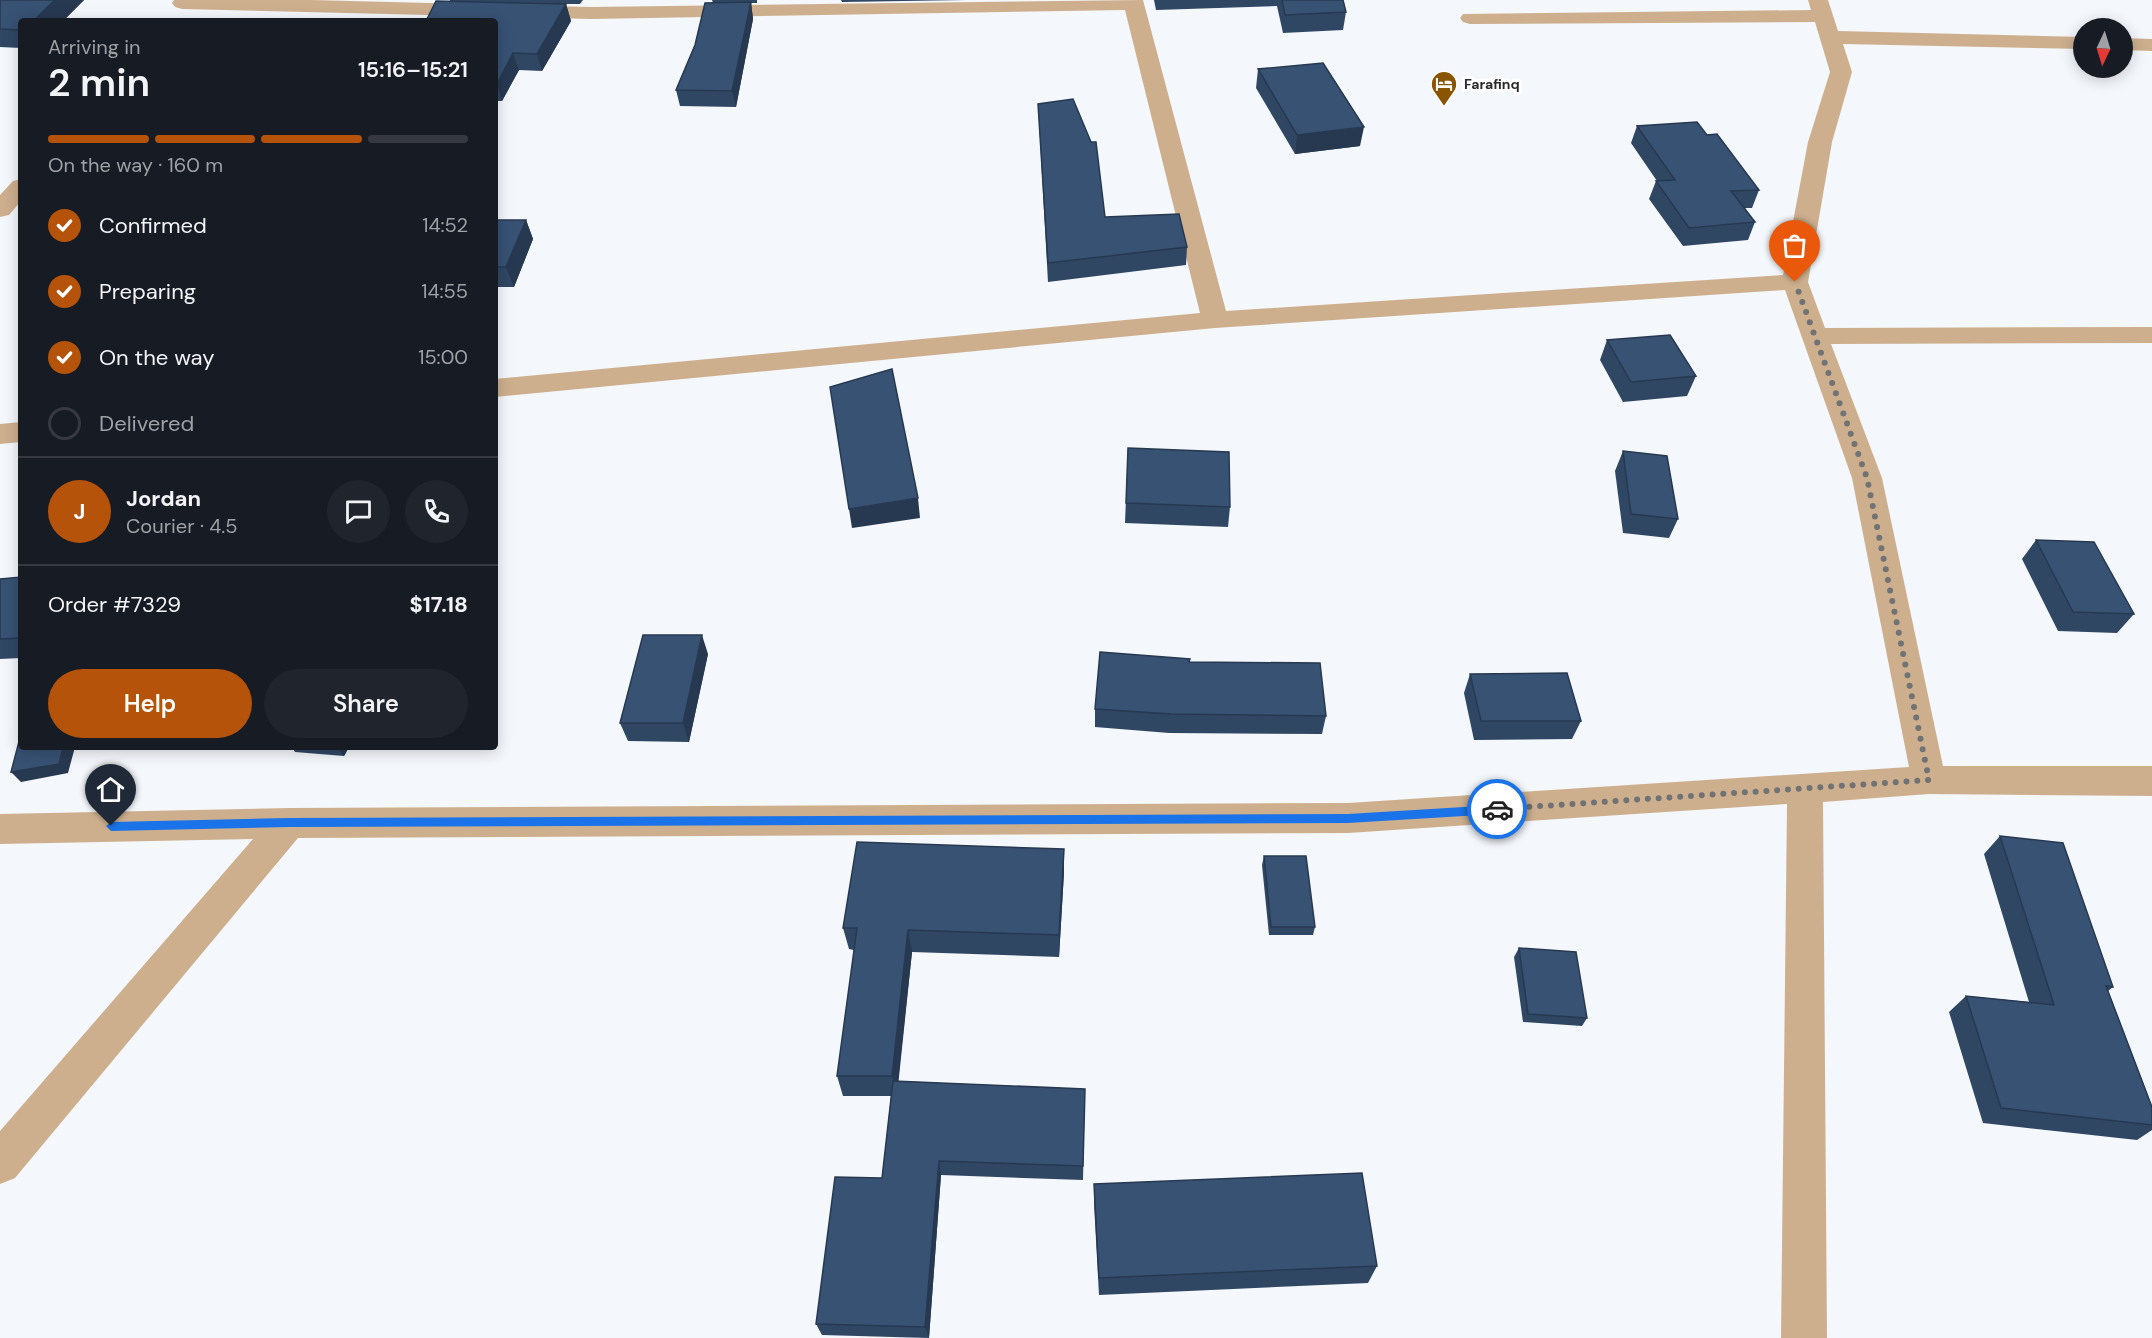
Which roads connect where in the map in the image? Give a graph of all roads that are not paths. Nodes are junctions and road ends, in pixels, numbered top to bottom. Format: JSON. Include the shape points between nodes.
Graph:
{"nodes":[{"id":1,"x":1133,"y":2,"type":"edge"},
{"id":2,"x":179,"y":6,"type":"edge"},
{"id":3,"x":1470,"y":18,"type":"dead end"},
{"id":4,"x":1823,"y":18,"type":"edge"},
{"id":5,"x":2073,"y":42,"type":"edge"},
{"id":6,"x":2133,"y":44,"type":"edge"},
{"id":7,"x":2152,"y":45,"type":"edge"},
{"id":8,"x":18,"y":189,"type":"edge"},
{"id":9,"x":0,"y":210,"type":"edge"},
{"id":10,"x":1795,"y":282,"type":"junction"},
{"id":11,"x":1215,"y":320,"type":"junction"},
{"id":12,"x":2152,"y":335,"type":"edge"},
{"id":13,"x":1815,"y":336,"type":"junction"},
{"id":14,"x":498,"y":388,"type":"edge"},
{"id":15,"x":18,"y":432,"type":"edge"},
{"id":16,"x":0,"y":434,"type":"edge"},
{"id":17,"x":1929,"y":780,"type":"junction"},
{"id":18,"x":2152,"y":782,"type":"edge"},
{"id":19,"x":1805,"y":790,"type":"junction"},
{"id":20,"x":289,"y":823,"type":"junction"},
{"id":21,"x":0,"y":829,"type":"edge"},
{"id":22,"x":0,"y":1163,"type":"edge"},
{"id":23,"x":1804,"y":1338,"type":"edge"}],
"edges":[{"from":1,"to":2,"type":"street","via":[[591,13]]},
{"from":1,"to":11,"type":"street"},
{"from":3,"to":4,"type":"street"},
{"from":4,"to":5,"type":"street"},
{"from":4,"to":10,"type":"street","via":[[1840,72],[1820,142]]},
{"from":6,"to":7,"type":"street"},
{"from":8,"to":9,"type":"street"},
{"from":10,"to":11,"type":"street"},
{"from":10,"to":13,"type":"street"},
{"from":11,"to":14,"type":"street"},
{"from":12,"to":13,"type":"street"},
{"from":13,"to":17,"type":"street","via":[[1867,478]]},
{"from":15,"to":16,"type":"street"},
{"from":17,"to":18,"type":"street"},
{"from":17,"to":19,"type":"street"},
{"from":19,"to":20,"type":"street","via":[[1348,818]]},
{"from":19,"to":23,"type":"street"},
{"from":20,"to":21,"type":"street"},
{"from":20,"to":22,"type":"street"}]}
